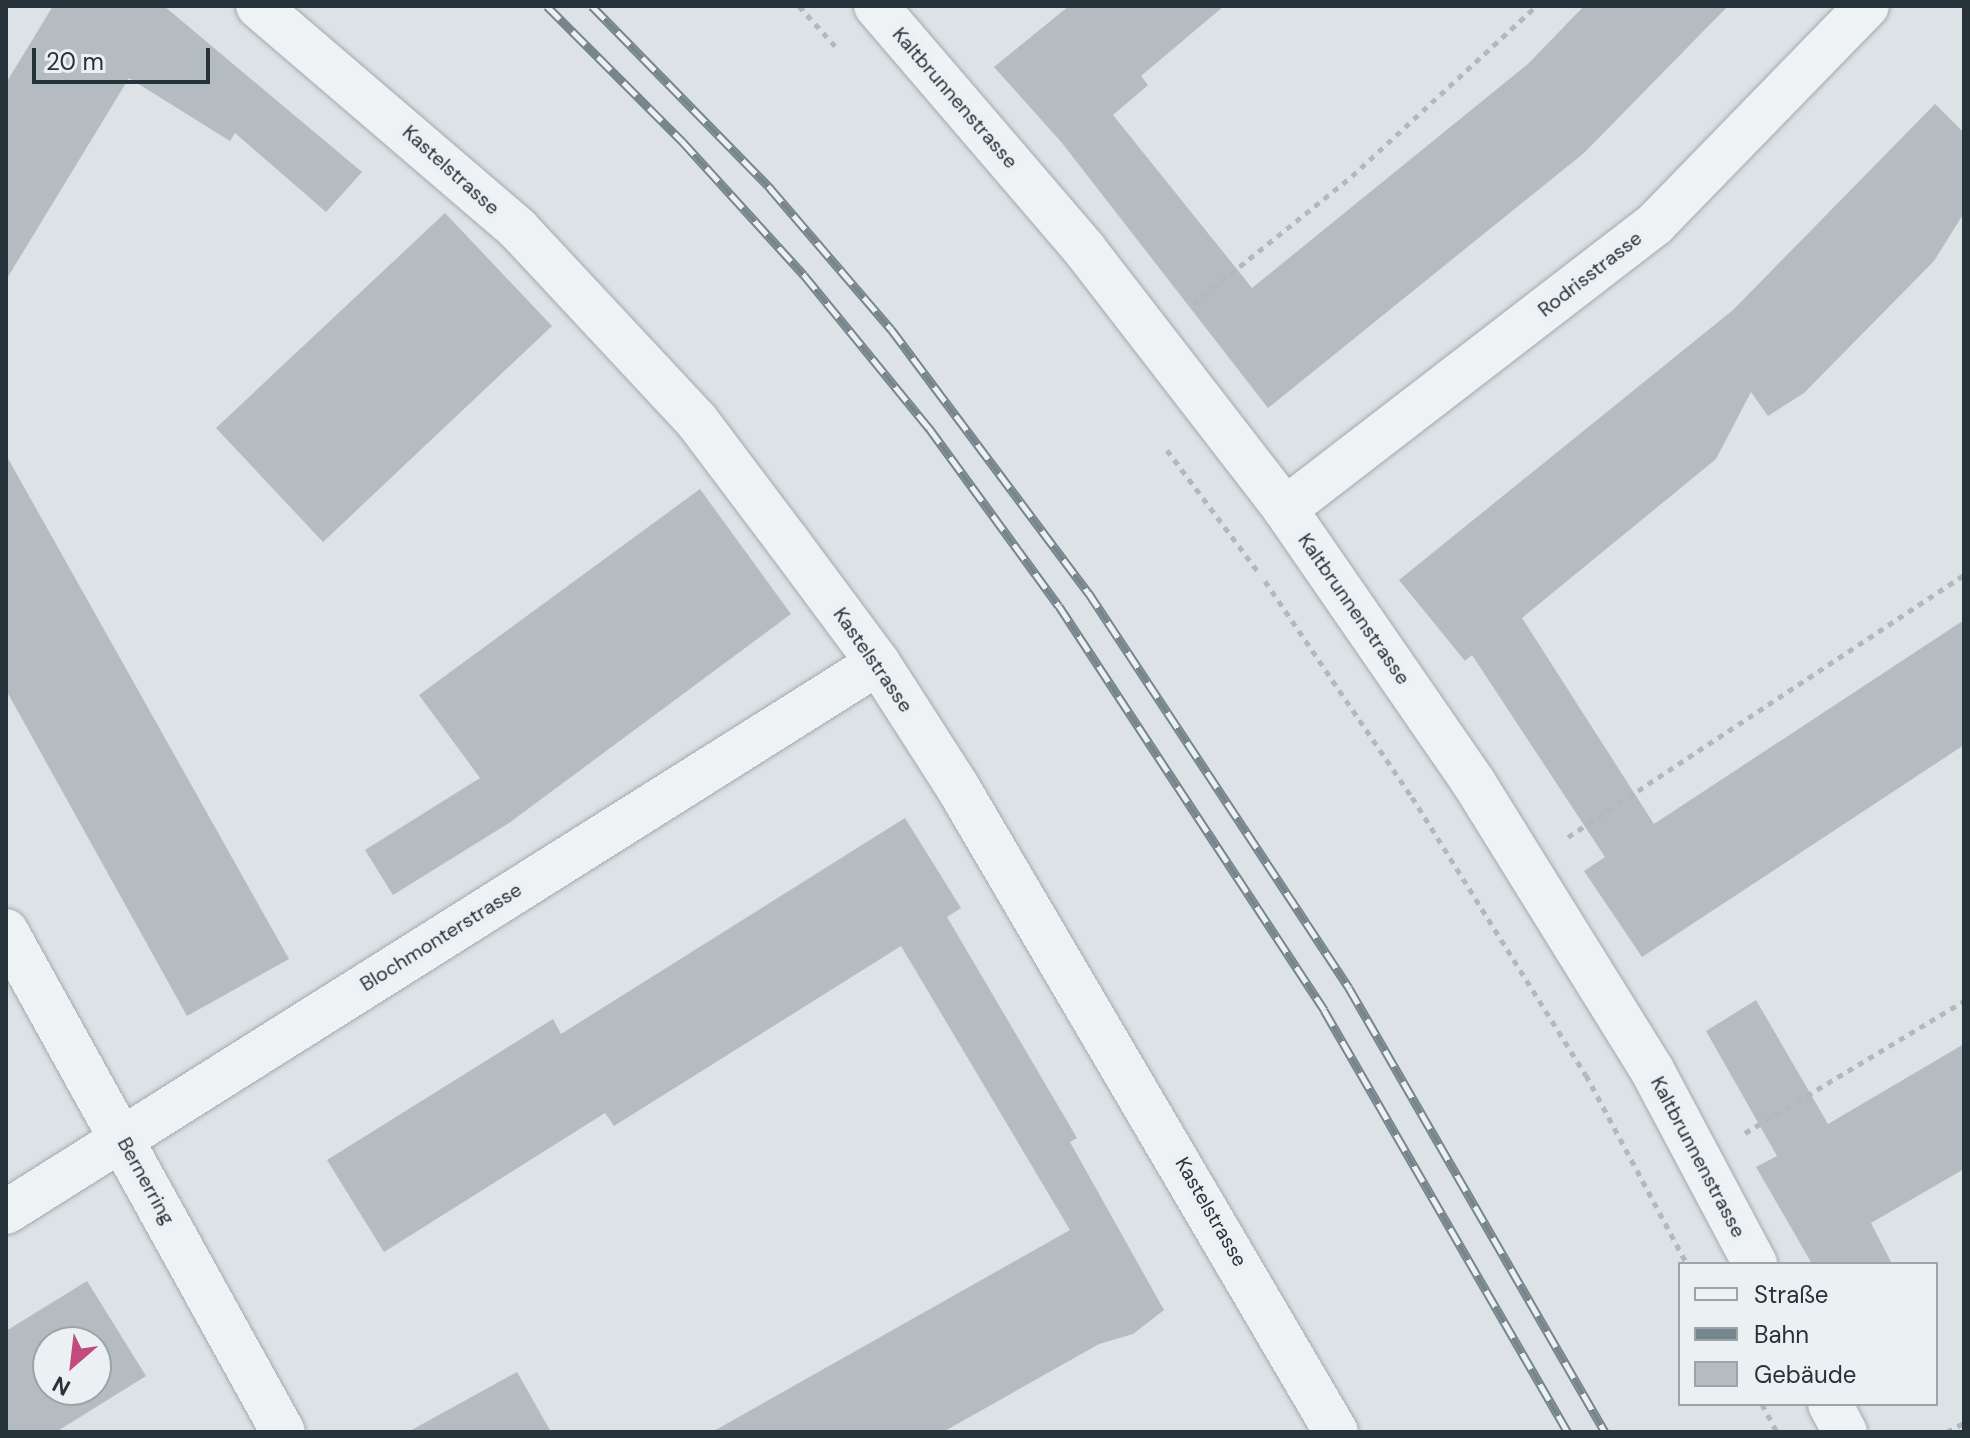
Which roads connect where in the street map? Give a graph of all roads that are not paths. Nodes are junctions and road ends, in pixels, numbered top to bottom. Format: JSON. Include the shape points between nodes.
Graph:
{"nodes":[{"id":1,"x":258,"y":6,"type":"edge"},
{"id":2,"x":876,"y":6,"type":"edge"},
{"id":3,"x":1867,"y":6,"type":"edge"},
{"id":4,"x":1285,"y":509,"type":"junction"},
{"id":5,"x":878,"y":663,"type":"junction"},
{"id":6,"x":6,"y":931,"type":"edge"},
{"id":7,"x":122,"y":1137,"type":"junction"},
{"id":8,"x":6,"y":1212,"type":"edge"},
{"id":9,"x":1754,"y":1262,"type":"edge"},
{"id":10,"x":1831,"y":1406,"type":"edge"},
{"id":11,"x":283,"y":1432,"type":"edge"},
{"id":12,"x":1336,"y":1432,"type":"edge"},
{"id":13,"x":1845,"y":1432,"type":"edge"}],
"edges":[{"from":1,"to":5,"type":"street","name":"Kastelstrasse","via":[[518,229],[697,421]]},
{"from":2,"to":4,"type":"street","name":"Kaltbrunnenstrasse","via":[[1085,250]]},
{"from":3,"to":4,"type":"street","name":"Rodrisstrasse","via":[[1655,224]]},
{"from":4,"to":9,"type":"street","name":"Kaltbrunnenstrasse","via":[[1482,796],[1652,1070]]},
{"from":5,"to":7,"type":"street","name":"Blochmonterstrasse"},
{"from":5,"to":12,"type":"street","name":"Kastelstrasse","via":[[1044,929]]},
{"from":6,"to":7,"type":"street","name":"Bernerring"},
{"from":7,"to":8,"type":"street","name":"Blochmonterstrasse"},
{"from":7,"to":11,"type":"street","name":"Bernerring"},
{"from":10,"to":13,"type":"street"}]}
